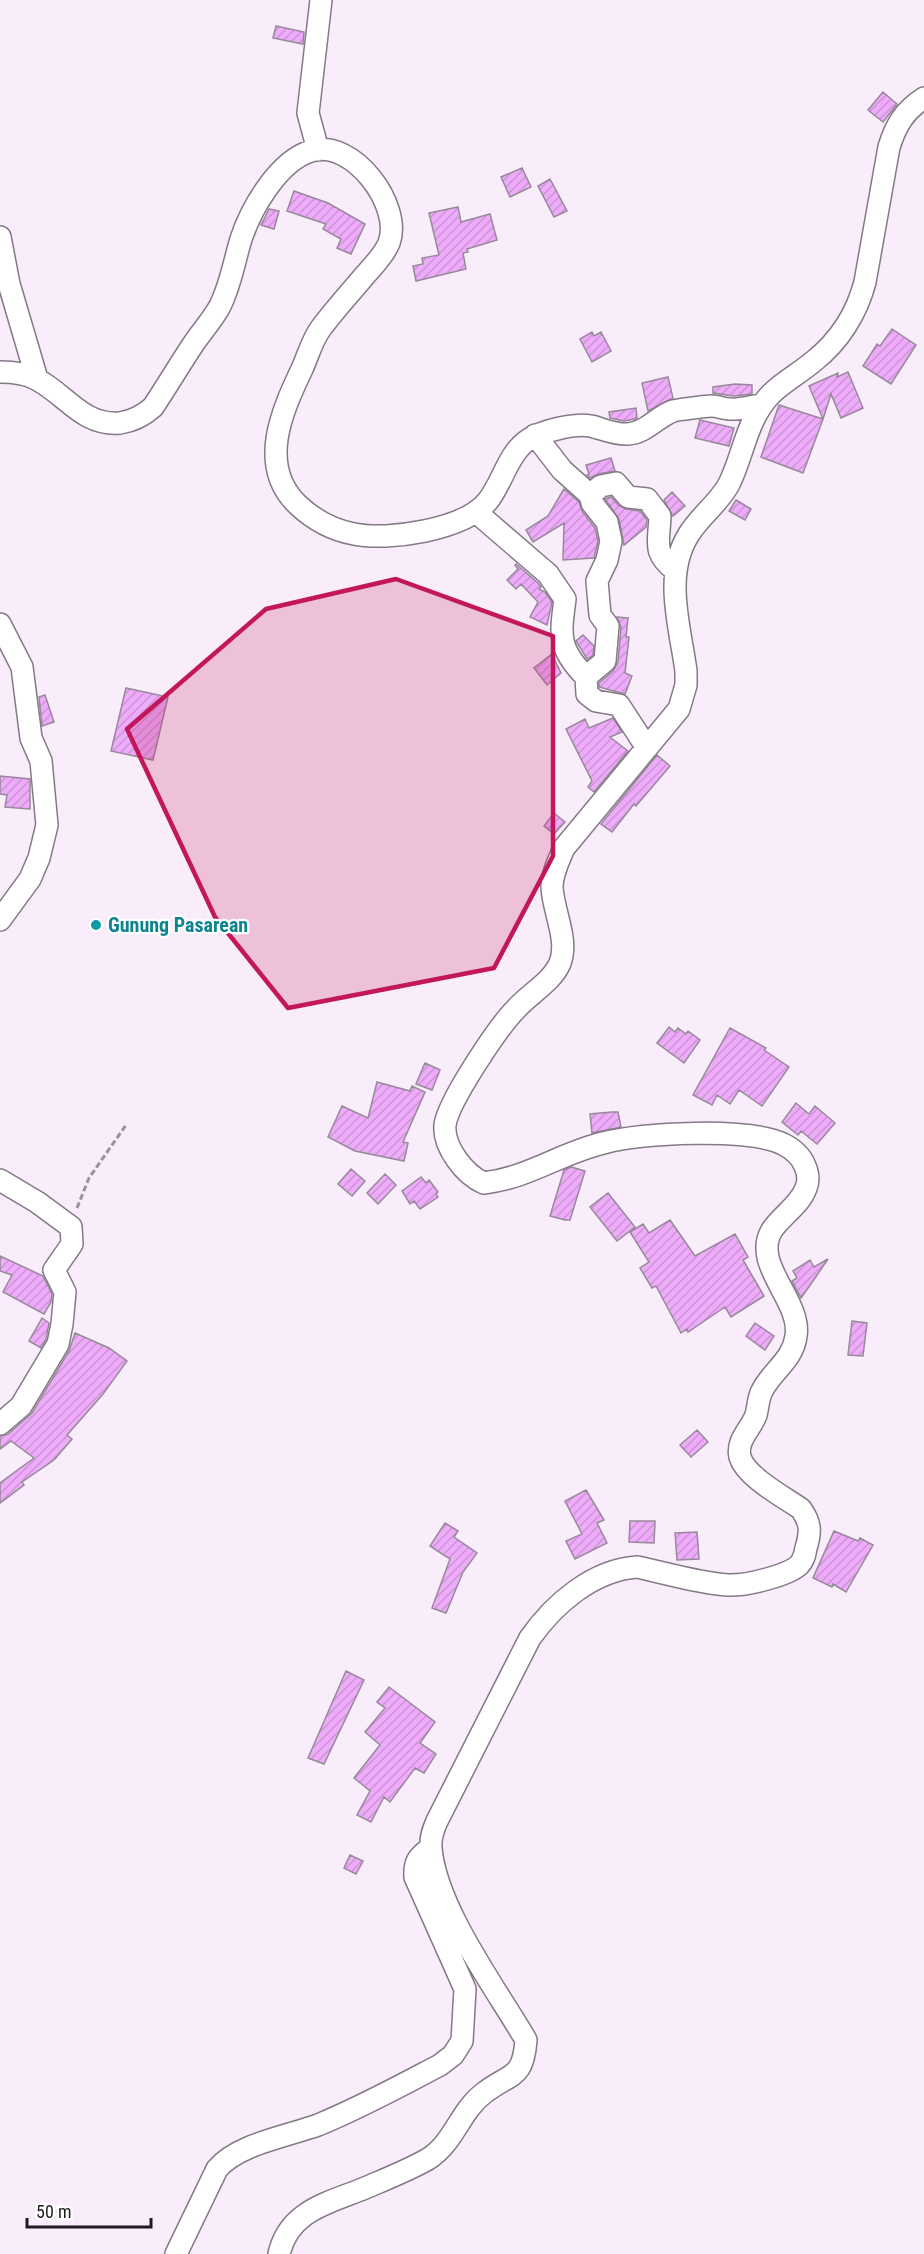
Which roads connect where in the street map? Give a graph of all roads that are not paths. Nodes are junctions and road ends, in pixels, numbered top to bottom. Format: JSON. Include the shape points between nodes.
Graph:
{"nodes":[{"id":1,"x":321,"y":0,"type":"edge"},
{"id":2,"x":924,"y":98,"type":"edge"},
{"id":3,"x":318,"y":150,"type":"junction"},
{"id":4,"x":0,"y":237,"type":"edge"},
{"id":5,"x":0,"y":372,"type":"edge"},
{"id":6,"x":37,"y":379,"type":"junction"},
{"id":7,"x":762,"y":405,"type":"junction"},
{"id":8,"x":535,"y":435,"type":"junction"},
{"id":9,"x":590,"y":495,"type":"junction"},
{"id":10,"x":476,"y":512,"type":"junction"},
{"id":11,"x":676,"y":571,"type":"junction"},
{"id":12,"x":0,"y":624,"type":"edge"},
{"id":13,"x":586,"y":677,"type":"junction"},
{"id":14,"x":647,"y":748,"type":"junction"},
{"id":15,"x":0,"y":920,"type":"edge"},
{"id":16,"x":0,"y":1180,"type":"edge"},
{"id":17,"x":0,"y":1424,"type":"edge"},
{"id":18,"x":431,"y":1846,"type":"junction"},
{"id":19,"x":176,"y":2254,"type":"edge"},
{"id":20,"x":279,"y":2254,"type":"edge"}],
"edges":[{"from":1,"to":3,"type":"street","via":[[308,113]]},
{"from":2,"to":7,"type":"street","via":[[896,126],[888,147],[865,282],[856,308],[828,349]]},
{"from":3,"to":6,"type":"street","via":[[298,156],[266,191],[241,240],[218,311],[144,415],[127,422],[101,422],[81,413]]},
{"from":3,"to":10,"type":"street","via":[[341,154],[366,173],[389,210],[392,227],[386,250],[318,333],[283,409],[277,438],[281,480],[292,499],[312,517],[329,527],[355,534],[382,536],[440,528]]},
{"from":4,"to":6,"type":"street","via":[[9,284]]},
{"from":5,"to":6,"type":"street"},
{"from":7,"to":8,"type":"street","via":[[730,410],[712,406],[675,410],[628,434],[586,425]]},
{"from":7,"to":11,"type":"street","via":[[744,439],[727,486],[689,534]]},
{"from":8,"to":9,"type":"street","via":[[562,471]]},
{"from":8,"to":10,"type":"street","via":[[516,451],[493,494]]},
{"from":9,"to":11,"type":"street","via":[[601,486],[616,483],[627,497],[647,499],[660,516],[658,544],[662,561]]},
{"from":9,"to":13,"type":"street","via":[[608,522],[611,541],[597,581],[600,615],[608,626],[606,661]]},
{"from":10,"to":13,"type":"street","via":[[548,574],[565,599],[560,634],[575,666]]},
{"from":11,"to":14,"type":"street","via":[[675,599],[686,685],[679,710]]},
{"from":12,"to":15,"type":"street","via":[[22,667],[31,738],[41,760],[46,825],[30,879]]},
{"from":13,"to":14,"type":"street","via":[[587,694],[596,701],[619,705]]},
{"from":14,"to":18,"type":"street","via":[[564,848],[552,888],[562,945],[560,961],[554,973],[503,1023],[475,1065],[445,1128],[467,1173],[483,1183],[504,1181],[601,1143],[654,1136],[754,1136],[782,1144],[800,1156],[808,1172],[806,1188],[773,1229],[767,1248],[769,1262],[797,1323],[796,1338],[789,1357],[761,1393],[756,1416],[742,1438],[740,1453],[747,1470],[801,1509],[809,1521],[810,1533],[798,1566],[742,1584],[726,1585],[637,1567],[606,1574],[580,1588],[541,1622],[530,1638],[437,1821]]},
{"from":16,"to":17,"type":"street","via":[[72,1227],[72,1244],[54,1270],[65,1292],[58,1344],[21,1406]]},
{"from":18,"to":19,"type":"street","via":[[414,1866],[465,1989],[464,2029],[458,2049],[447,2061],[364,2105],[227,2159],[217,2169]]},
{"from":18,"to":20,"type":"street","via":[[438,1881],[453,1916],[526,2040],[524,2061],[515,2074],[483,2094],[462,2115],[443,2147],[428,2159],[308,2212],[282,2240]]}]}
